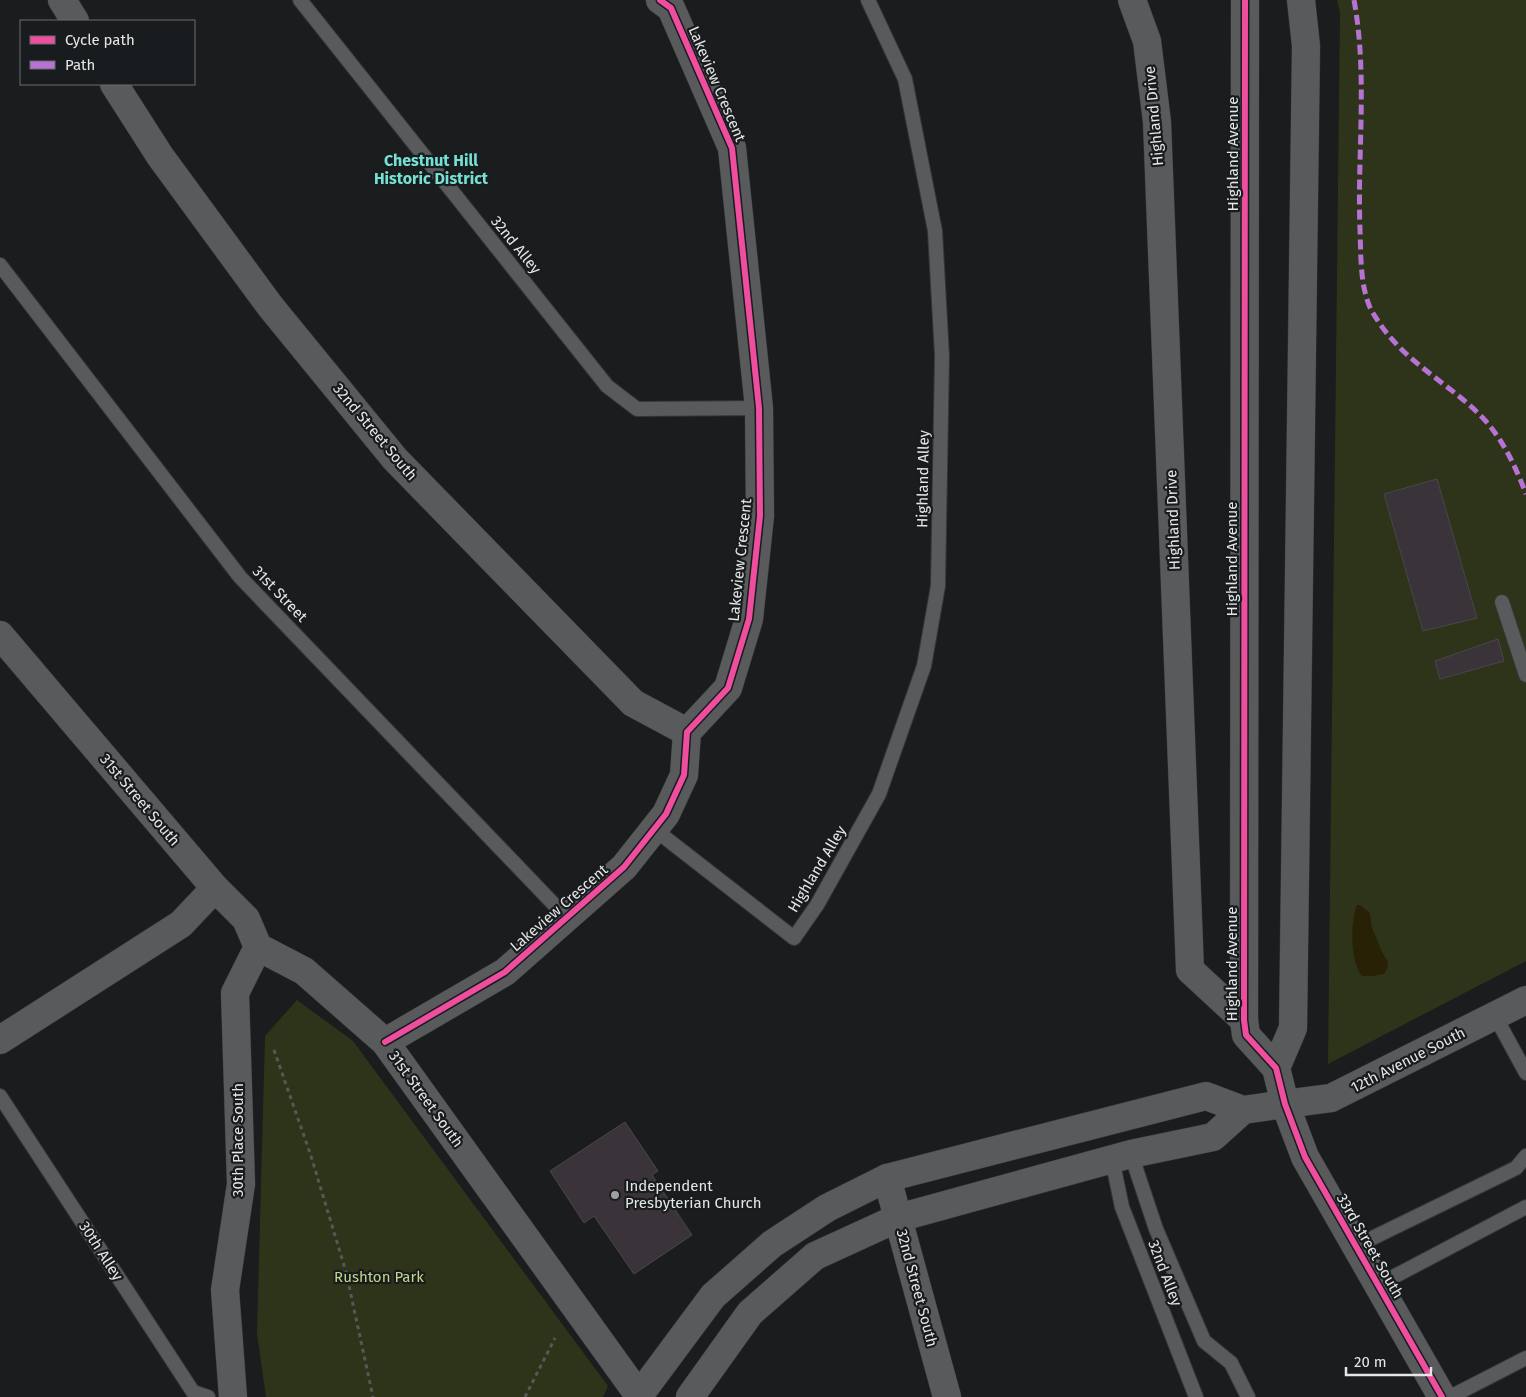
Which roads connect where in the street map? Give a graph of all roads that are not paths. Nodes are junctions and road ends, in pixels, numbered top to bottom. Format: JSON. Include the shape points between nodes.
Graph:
{"nodes":[{"id":1,"x":62,"y":0,"type":"edge"},
{"id":2,"x":300,"y":0,"type":"edge"},
{"id":3,"x":868,"y":0,"type":"edge"},
{"id":4,"x":1132,"y":0,"type":"edge"},
{"id":5,"x":1246,"y":0,"type":"edge"},
{"id":6,"x":1301,"y":0,"type":"edge"},
{"id":7,"x":670,"y":3,"type":"edge"},
{"id":8,"x":74,"y":20,"type":"edge"},
{"id":9,"x":115,"y":85,"type":"edge"},
{"id":10,"x":0,"y":266,"type":"edge"},
{"id":11,"x":759,"y":408,"type":"junction"},
{"id":12,"x":1502,"y":602,"type":"dead end"},
{"id":13,"x":0,"y":635,"type":"edge"},
{"id":14,"x":1526,"y":676,"type":"edge"},
{"id":15,"x":687,"y":732,"type":"junction"},
{"id":16,"x":654,"y":828,"type":"junction"},
{"id":17,"x":214,"y":888,"type":"junction"},
{"id":18,"x":567,"y":918,"type":"junction"},
{"id":19,"x":258,"y":948,"type":"junction"},
{"id":20,"x":1526,"y":1000,"type":"edge"},
{"id":21,"x":1495,"y":1016,"type":"junction"},
{"id":22,"x":1244,"y":1020,"type":"junction"},
{"id":23,"x":0,"y":1040,"type":"edge"},
{"id":24,"x":385,"y":1042,"type":"junction"},
{"id":25,"x":1276,"y":1068,"type":"junction"},
{"id":26,"x":1526,"y":1073,"type":"edge"},
{"id":27,"x":0,"y":1096,"type":"edge"},
{"id":28,"x":1285,"y":1104,"type":"junction"},
{"id":29,"x":1243,"y":1110,"type":"junction"},
{"id":30,"x":1526,"y":1156,"type":"edge"},
{"id":31,"x":1122,"y":1157,"type":"junction"},
{"id":32,"x":886,"y":1178,"type":"junction"},
{"id":33,"x":1526,"y":1207,"type":"edge"},
{"id":34,"x":898,"y":1218,"type":"junction"},
{"id":35,"x":1356,"y":1246,"type":"junction"},
{"id":36,"x":1378,"y":1285,"type":"junction"},
{"id":37,"x":1526,"y":1358,"type":"edge"},
{"id":38,"x":639,"y":1396,"type":"edge"},
{"id":39,"x":208,"y":1397,"type":"edge"},
{"id":40,"x":234,"y":1397,"type":"edge"},
{"id":41,"x":690,"y":1397,"type":"edge"},
{"id":42,"x":947,"y":1397,"type":"edge"},
{"id":43,"x":1196,"y":1397,"type":"edge"},
{"id":44,"x":1248,"y":1397,"type":"edge"},
{"id":45,"x":1442,"y":1397,"type":"edge"},
{"id":46,"x":1450,"y":1397,"type":"edge"}],
"edges":[{"from":1,"to":8,"type":"street"},
{"from":2,"to":11,"type":"lane","name":"32nd Alley","via":[[607,386],[638,409]]},
{"from":3,"to":16,"type":"lane","name":"Highland Alley","via":[[905,79],[935,231],[942,356],[938,586],[924,666],[880,794],[817,905],[794,938]]},
{"from":4,"to":22,"type":"street","name":"Highland Drive","via":[[1147,41],[1157,122],[1190,970]]},
{"from":5,"to":22,"type":"street","name":"Highland Avenue"},
{"from":6,"to":25,"type":"street","via":[[1306,46],[1293,1028]]},
{"from":7,"to":11,"type":"street","name":"Lakeview Crescent","via":[[732,148]]},
{"from":9,"to":15,"type":"street","name":"32nd Street South","via":[[160,156],[270,306],[395,460],[633,702]]},
{"from":10,"to":18,"type":"lane","name":"31st Street","via":[[240,576]]},
{"from":11,"to":15,"type":"street","name":"Lakeview Crescent","via":[[760,516],[749,619],[728,688]]},
{"from":12,"to":14,"type":"lane"},
{"from":13,"to":17,"type":"street","name":"31st Street South"},
{"from":15,"to":16,"type":"street","name":"Lakeview Crescent","via":[[684,775],[666,814]]},
{"from":16,"to":18,"type":"street","name":"Lakeview Crescent","via":[[624,867]]},
{"from":17,"to":19,"type":"street","name":"31st Street South","via":[[246,919]]},
{"from":17,"to":23,"type":"street","via":[[181,924]]},
{"from":18,"to":24,"type":"street","name":"Lakeview Crescent","via":[[505,972]]},
{"from":19,"to":24,"type":"street","name":"31st Street South","via":[[304,971]]},
{"from":19,"to":40,"type":"street","name":"30th Place South","via":[[234,993],[241,1184],[225,1290]]},
{"from":20,"to":21,"type":"street","name":"12th Avenue South"},
{"from":21,"to":26,"type":"lane"},
{"from":21,"to":28,"type":"street","name":"12th Avenue South","via":[[1331,1098]]},
{"from":22,"to":25,"type":"street","name":"Highland Avenue","via":[[1246,1036]]},
{"from":24,"to":38,"type":"street","name":"31st Street South"},
{"from":25,"to":28,"type":"street","name":"Highland Avenue"},
{"from":27,"to":39,"type":"lane","name":"30th Alley","via":[[193,1392]]},
{"from":28,"to":29,"type":"street"},
{"from":28,"to":35,"type":"street","name":"33rd Street South","via":[[1305,1157]]},
{"from":29,"to":31,"type":"street","via":[[1213,1137]]},
{"from":29,"to":32,"type":"street","via":[[1206,1096]]},
{"from":30,"to":35,"type":"lane","via":[[1516,1168]]},
{"from":31,"to":34,"type":"street"},
{"from":31,"to":43,"type":"lane","name":"32nd Alley","via":[[1122,1207]]},
{"from":31,"to":44,"type":"lane","via":[[1204,1341],[1231,1363]]},
{"from":32,"to":34,"type":"street","name":"32nd Street South"},
{"from":32,"to":38,"type":"street","via":[[827,1208],[772,1244],[713,1296]]},
{"from":33,"to":36,"type":"lane"},
{"from":34,"to":41,"type":"street","via":[[815,1256],[750,1313]]},
{"from":34,"to":42,"type":"street","name":"32nd Street South"},
{"from":35,"to":36,"type":"street","name":"33rd Street South"},
{"from":36,"to":45,"type":"street","name":"33rd Street South"},
{"from":37,"to":46,"type":"lane"}]}
